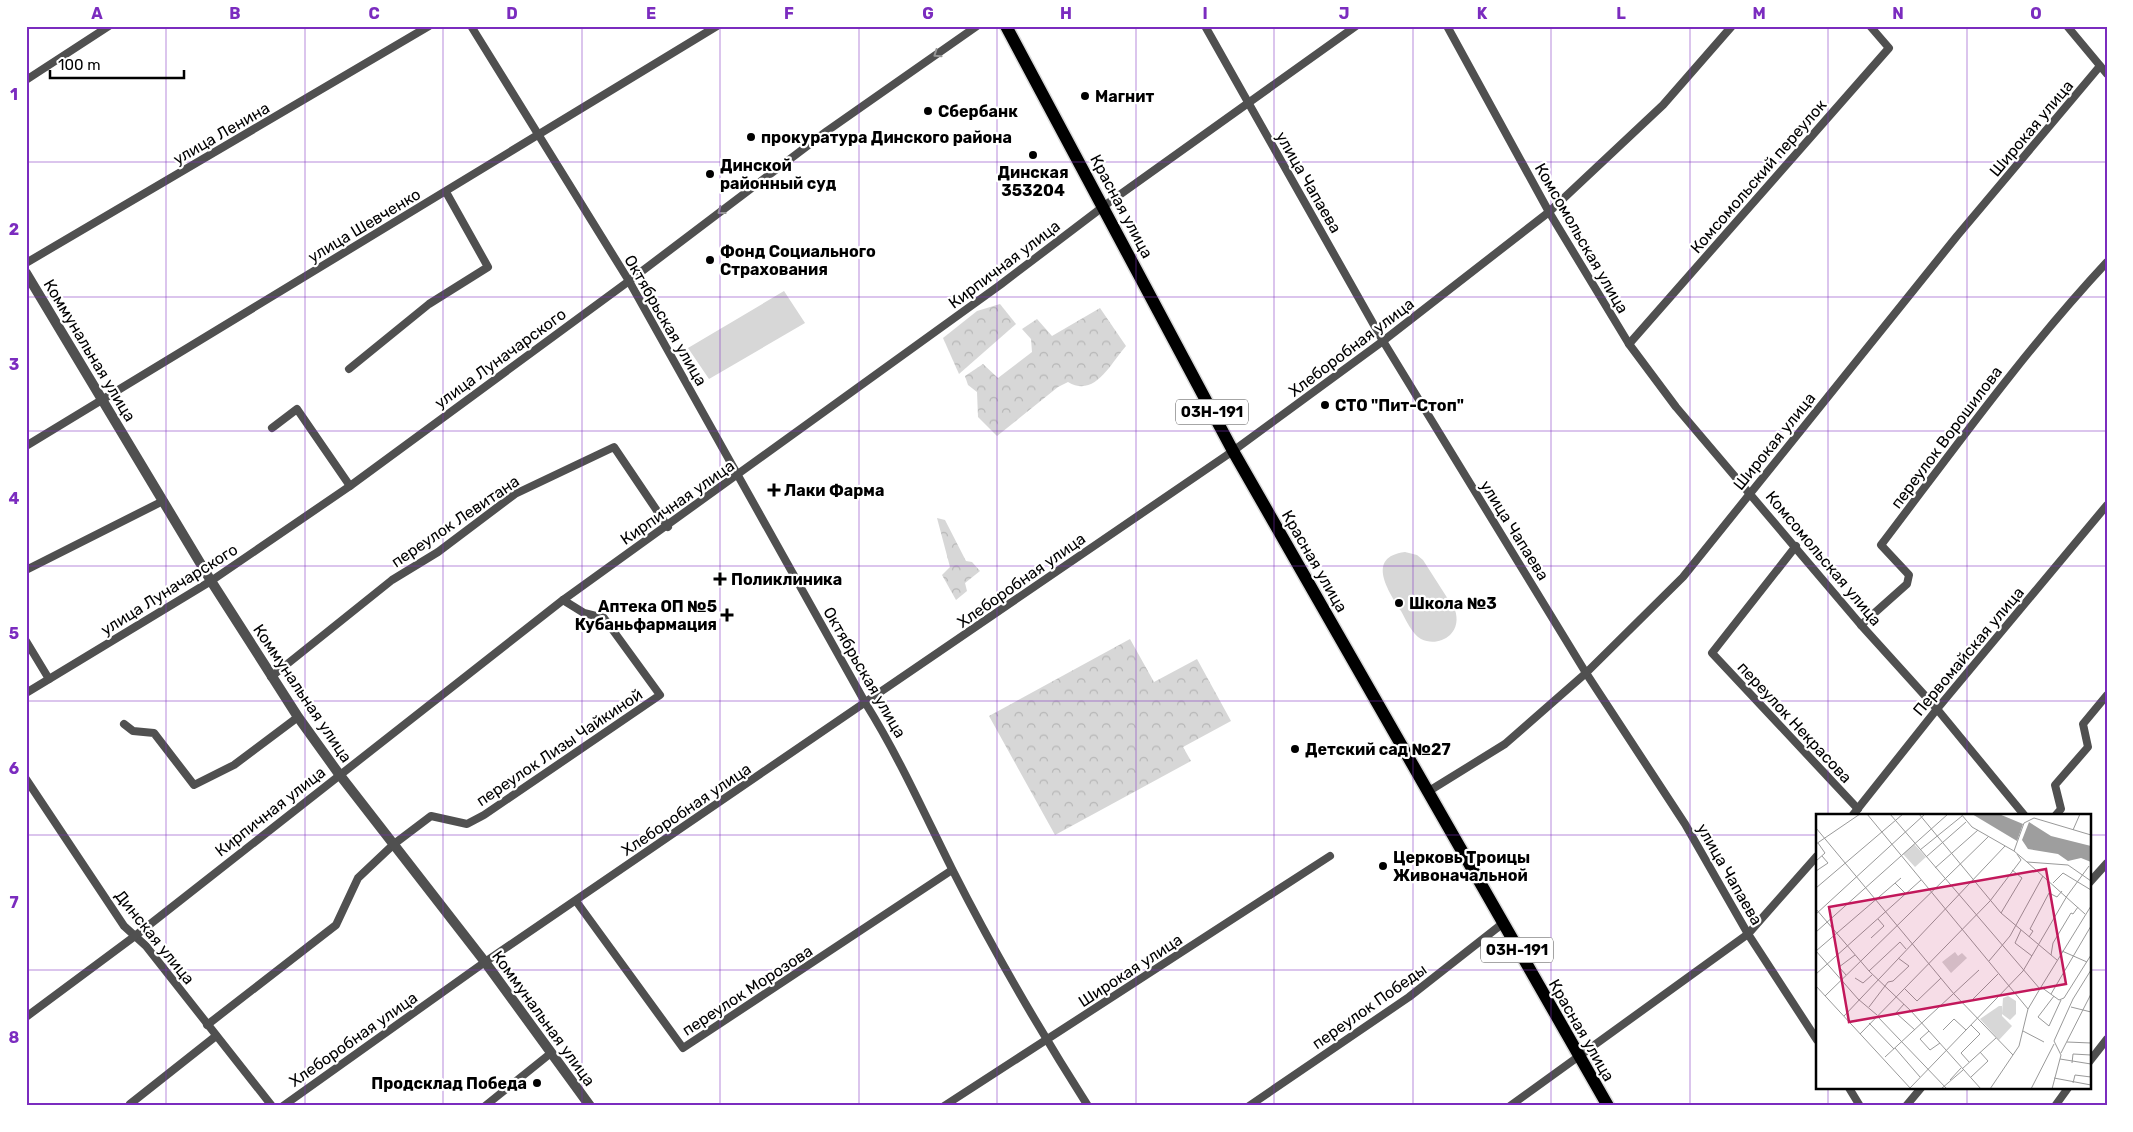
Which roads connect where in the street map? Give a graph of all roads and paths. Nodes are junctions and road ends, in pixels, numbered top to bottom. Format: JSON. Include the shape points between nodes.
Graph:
{"nodes":[{"id":1,"x":109,"y":26,"type":"edge"},
{"id":2,"x":429,"y":26,"type":"edge"},
{"id":3,"x":471,"y":26,"type":"edge"},
{"id":4,"x":717,"y":26,"type":"edge"},
{"id":5,"x":977,"y":26,"type":"edge"},
{"id":6,"x":1006,"y":26,"type":"edge"},
{"id":7,"x":1205,"y":26,"type":"edge"},
{"id":8,"x":1356,"y":26,"type":"edge"},
{"id":9,"x":1446,"y":26,"type":"edge"},
{"id":10,"x":1732,"y":26,"type":"edge"},
{"id":11,"x":1870,"y":26,"type":"edge"},
{"id":12,"x":2067,"y":26,"type":"edge"},
{"id":13,"x":2100,"y":66,"type":"junction"},
{"id":14,"x":2107,"y":74,"type":"edge"},
{"id":15,"x":26,"y":80,"type":"edge"},
{"id":16,"x":1248,"y":103,"type":"junction"},
{"id":17,"x":540,"y":135,"type":"junction"},
{"id":18,"x":446,"y":192,"type":"junction"},
{"id":19,"x":1104,"y":206,"type":"junction"},
{"id":20,"x":1548,"y":212,"type":"junction"},
{"id":21,"x":2107,"y":262,"type":"edge"},
{"id":22,"x":26,"y":263,"type":"edge"},
{"id":23,"x":26,"y":273,"type":"edge"},
{"id":24,"x":629,"y":281,"type":"junction"},
{"id":25,"x":1383,"y":342,"type":"junction"},
{"id":26,"x":1629,"y":344,"type":"junction"},
{"id":27,"x":349,"y":370,"type":"dead end"},
{"id":28,"x":101,"y":399,"type":"junction"},
{"id":29,"x":272,"y":428,"type":"dead end"},
{"id":30,"x":26,"y":446,"type":"edge"},
{"id":31,"x":1233,"y":451,"type":"junction"},
{"id":32,"x":739,"y":475,"type":"junction"},
{"id":33,"x":350,"y":486,"type":"junction"},
{"id":34,"x":1751,"y":492,"type":"junction"},
{"id":35,"x":163,"y":501,"type":"junction"},
{"id":36,"x":2107,"y":505,"type":"edge"},
{"id":37,"x":668,"y":527,"type":"junction"},
{"id":38,"x":1796,"y":546,"type":"junction"},
{"id":39,"x":26,"y":570,"type":"edge"},
{"id":40,"x":211,"y":580,"type":"junction"},
{"id":41,"x":563,"y":600,"type":"junction"},
{"id":42,"x":1861,"y":625,"type":"junction"},
{"id":43,"x":26,"y":640,"type":"edge"},
{"id":44,"x":1586,"y":673,"type":"junction"},
{"id":45,"x":270,"y":677,"type":"junction"},
{"id":46,"x":49,"y":679,"type":"junction"},
{"id":47,"x":26,"y":693,"type":"edge"},
{"id":48,"x":2107,"y":694,"type":"edge"},
{"id":49,"x":866,"y":704,"type":"junction"},
{"id":50,"x":1937,"y":709,"type":"junction"},
{"id":51,"x":298,"y":717,"type":"junction"},
{"id":52,"x":124,"y":724,"type":"dead end"},
{"id":53,"x":339,"y":774,"type":"junction"},
{"id":54,"x":26,"y":779,"type":"edge"},
{"id":55,"x":1429,"y":791,"type":"junction"},
{"id":56,"x":1858,"y":809,"type":"junction"},
{"id":57,"x":1854,"y":814,"type":"edge"},
{"id":58,"x":2023,"y":814,"type":"edge"},
{"id":59,"x":2057,"y":814,"type":"edge"},
{"id":60,"x":394,"y":844,"type":"junction"},
{"id":61,"x":1330,"y":856,"type":"dead end"},
{"id":62,"x":1816,"y":857,"type":"edge"},
{"id":63,"x":2107,"y":863,"type":"edge"},
{"id":64,"x":952,"y":870,"type":"junction"},
{"id":65,"x":2090,"y":882,"type":"edge"},
{"id":66,"x":576,"y":901,"type":"junction"},
{"id":67,"x":1502,"y":924,"type":"junction"},
{"id":68,"x":1748,"y":934,"type":"junction"},
{"id":69,"x":135,"y":936,"type":"junction"},
{"id":70,"x":485,"y":962,"type":"junction"},
{"id":71,"x":26,"y":1017,"type":"edge"},
{"id":72,"x":207,"y":1025,"type":"junction"},
{"id":73,"x":216,"y":1036,"type":"junction"},
{"id":74,"x":1816,"y":1038,"type":"edge"},
{"id":75,"x":2107,"y":1040,"type":"edge"},
{"id":76,"x":1046,"y":1041,"type":"junction"},
{"id":77,"x":552,"y":1053,"type":"junction"},
{"id":78,"x":1578,"y":1057,"type":"junction"},
{"id":79,"x":2090,"y":1061,"type":"edge"},
{"id":80,"x":1850,"y":1090,"type":"edge"},
{"id":81,"x":1919,"y":1090,"type":"edge"},
{"id":82,"x":2067,"y":1090,"type":"edge"},
{"id":83,"x":130,"y":1104,"type":"dead end"},
{"id":84,"x":272,"y":1106,"type":"edge"},
{"id":85,"x":283,"y":1106,"type":"edge"},
{"id":86,"x":485,"y":1106,"type":"edge"},
{"id":87,"x":590,"y":1106,"type":"edge"},
{"id":88,"x":944,"y":1106,"type":"edge"},
{"id":89,"x":1088,"y":1106,"type":"edge"},
{"id":90,"x":1249,"y":1106,"type":"edge"},
{"id":91,"x":1510,"y":1106,"type":"edge"},
{"id":92,"x":1608,"y":1106,"type":"edge"},
{"id":93,"x":1860,"y":1106,"type":"edge"},
{"id":94,"x":1906,"y":1106,"type":"edge"},
{"id":95,"x":2055,"y":1106,"type":"edge"}],
"edges":[{"from":1,"to":15,"type":"street"},
{"from":2,"to":22,"type":"street","name":"улица Ленина"},
{"from":3,"to":17,"type":"street","name":"Октябрьская улица"},
{"from":4,"to":17,"type":"street","name":"улица Шевченко"},
{"from":5,"to":24,"type":"street","name":"улица Луначарского","one_way":true,"via":[[827,131]]},
{"from":6,"to":19,"type":"main road","name":"Красная улица","number":"03Н-191"},
{"from":7,"to":16,"type":"street","name":"улица Чапаева"},
{"from":8,"to":16,"type":"street","name":"Кирпичная улица"},
{"from":9,"to":20,"type":"street","name":"Комсомольская улица"},
{"from":10,"to":20,"type":"street","name":"Хлеборобная улица","via":[[1663,105]]},
{"from":11,"to":26,"type":"street","name":"Комсомольский переулок","via":[[1889,48]]},
{"from":12,"to":13,"type":"street"},
{"from":13,"to":14,"type":"street"},
{"from":13,"to":34,"type":"street","name":"Широкая улица","via":[[1957,236]]},
{"from":16,"to":19,"type":"street","name":"Кирпичная улица"},
{"from":16,"to":25,"type":"street","name":"улица Чапаева"},
{"from":17,"to":18,"type":"street","name":"улица Шевченко"},
{"from":17,"to":24,"type":"street","name":"Октябрьская улица"},
{"from":18,"to":27,"type":"street","via":[[488,267],[429,304]]},
{"from":18,"to":28,"type":"street","name":"улица Шевченко"},
{"from":19,"to":31,"type":"main road","name":"Красная улица","number":"03Н-191"},
{"from":19,"to":32,"type":"street","name":"Кирпичная улица"},
{"from":20,"to":25,"type":"street","name":"Хлеборобная улица"},
{"from":20,"to":26,"type":"street","name":"Комсомольская улица"},
{"from":21,"to":42,"type":"street","name":"переулок Ворошилова","via":[[2016,368],[1881,545],[1909,575],[1907,584]]},
{"from":23,"to":28,"type":"street","name":"Коммунальная улица"},
{"from":24,"to":32,"type":"street","name":"Октябрьская улица"},
{"from":24,"to":33,"type":"street","name":"улица Луначарского"},
{"from":25,"to":31,"type":"street","name":"Хлеборобная улица"},
{"from":25,"to":44,"type":"street","name":"улица Чапаева"},
{"from":26,"to":34,"type":"street","name":"Комсомольская улица","via":[[1676,407]]},
{"from":28,"to":30,"type":"street","name":"улица Шевченко"},
{"from":28,"to":35,"type":"street","name":"Коммунальная улица"},
{"from":29,"to":33,"type":"street","via":[[297,410]]},
{"from":31,"to":49,"type":"street","name":"Хлеборобная улица"},
{"from":31,"to":55,"type":"main road","name":"Красная улица","number":"03Н-191"},
{"from":32,"to":37,"type":"street","name":"Кирпичная улица"},
{"from":32,"to":49,"type":"street","name":"Октябрьская улица"},
{"from":33,"to":40,"type":"street","name":"улица Луначарского"},
{"from":34,"to":38,"type":"street","name":"Комсомольская улица"},
{"from":34,"to":44,"type":"street","name":"Широкая улица","via":[[1683,577]]},
{"from":35,"to":39,"type":"street"},
{"from":35,"to":40,"type":"street","name":"Коммунальная улица"},
{"from":36,"to":50,"type":"street","name":"Первомайская улица"},
{"from":37,"to":41,"type":"street","name":"Кирпичная улица"},
{"from":37,"to":45,"type":"street","name":"переулок Левитана","via":[[614,447],[515,494],[438,552],[392,580]]},
{"from":38,"to":42,"type":"street","name":"Комсомольская улица"},
{"from":38,"to":56,"type":"street","name":"переулок Некрасова","via":[[1712,653]]},
{"from":40,"to":45,"type":"street","name":"Коммунальная улица"},
{"from":40,"to":46,"type":"street","name":"улица Луначарского"},
{"from":41,"to":53,"type":"street","name":"Кирпичная улица"},
{"from":41,"to":60,"type":"street","name":"переулок Лизы Чайкиной","via":[[584,613],[604,618],[660,695],[484,816],[467,824],[431,816]]},
{"from":42,"to":50,"type":"street","name":"Комсомольская улица"},
{"from":43,"to":46,"type":"street"},
{"from":44,"to":55,"type":"street","name":"Широкая улица","via":[[1505,744]]},
{"from":44,"to":68,"type":"street","name":"улица Чапаева","via":[[1685,824]]},
{"from":45,"to":51,"type":"street","name":"Коммунальная улица"},
{"from":46,"to":47,"type":"street","name":"улица Луначарского"},
{"from":48,"to":59,"type":"street","via":[[2083,724],[2088,747],[2054,785],[2061,809]]},
{"from":49,"to":64,"type":"street","name":"Октябрьская улица","via":[[891,744]]},
{"from":49,"to":66,"type":"street","name":"Хлеборобная улица"},
{"from":50,"to":56,"type":"street","name":"Первомайская улица"},
{"from":50,"to":58,"type":"street","name":"Комсомольская улица"},
{"from":51,"to":52,"type":"street","via":[[234,765],[194,784],[154,733],[133,731]]},
{"from":51,"to":53,"type":"street","name":"Коммунальная улица"},
{"from":53,"to":60,"type":"street","name":"Коммунальная улица"},
{"from":53,"to":69,"type":"street","name":"Кирпичная улица"},
{"from":54,"to":69,"type":"street","name":"Динская улица","via":[[124,926]]},
{"from":55,"to":67,"type":"main road","name":"Красная улица","number":"03Н-191"},
{"from":56,"to":57,"type":"street","name":"Первомайская улица"},
{"from":60,"to":70,"type":"street","name":"Коммунальная улица"},
{"from":60,"to":72,"type":"street","name":"переулок Лизы Чайкиной","via":[[358,878],[336,925]]},
{"from":61,"to":76,"type":"street","name":"Широкая улица"},
{"from":62,"to":68,"type":"street"},
{"from":63,"to":65,"type":"street"},
{"from":64,"to":66,"type":"street","name":"переулок Морозова","via":[[683,1048]]},
{"from":64,"to":76,"type":"street","name":"Октябрьская улица"},
{"from":66,"to":70,"type":"street","name":"Хлеборобная улица"},
{"from":67,"to":78,"type":"main road","name":"Красная улица","number":"03Н-191"},
{"from":67,"to":90,"type":"street","name":"переулок Победы","via":[[1409,997]]},
{"from":68,"to":74,"type":"street","name":"улица Чапаева"},
{"from":68,"to":78,"type":"street"},
{"from":69,"to":71,"type":"street","name":"Кирпичная улица"},
{"from":69,"to":72,"type":"street","name":"Динская улица"},
{"from":70,"to":77,"type":"street","name":"Коммунальная улица"},
{"from":70,"to":85,"type":"street","name":"Хлеборобная улица"},
{"from":72,"to":73,"type":"street","name":"Динская улица"},
{"from":73,"to":83,"type":"street"},
{"from":73,"to":84,"type":"street","name":"Динская улица"},
{"from":75,"to":79,"type":"street"},
{"from":76,"to":88,"type":"street","name":"Широкая улица"},
{"from":76,"to":89,"type":"street","name":"Октябрьская улица"},
{"from":77,"to":86,"type":"street"},
{"from":77,"to":87,"type":"street","name":"Коммунальная улица"},
{"from":78,"to":91,"type":"street"},
{"from":78,"to":92,"type":"main road","name":"Красная улица","number":"03Н-191"},
{"from":80,"to":93,"type":"street"},
{"from":81,"to":94,"type":"street"},
{"from":82,"to":95,"type":"street"}]}
